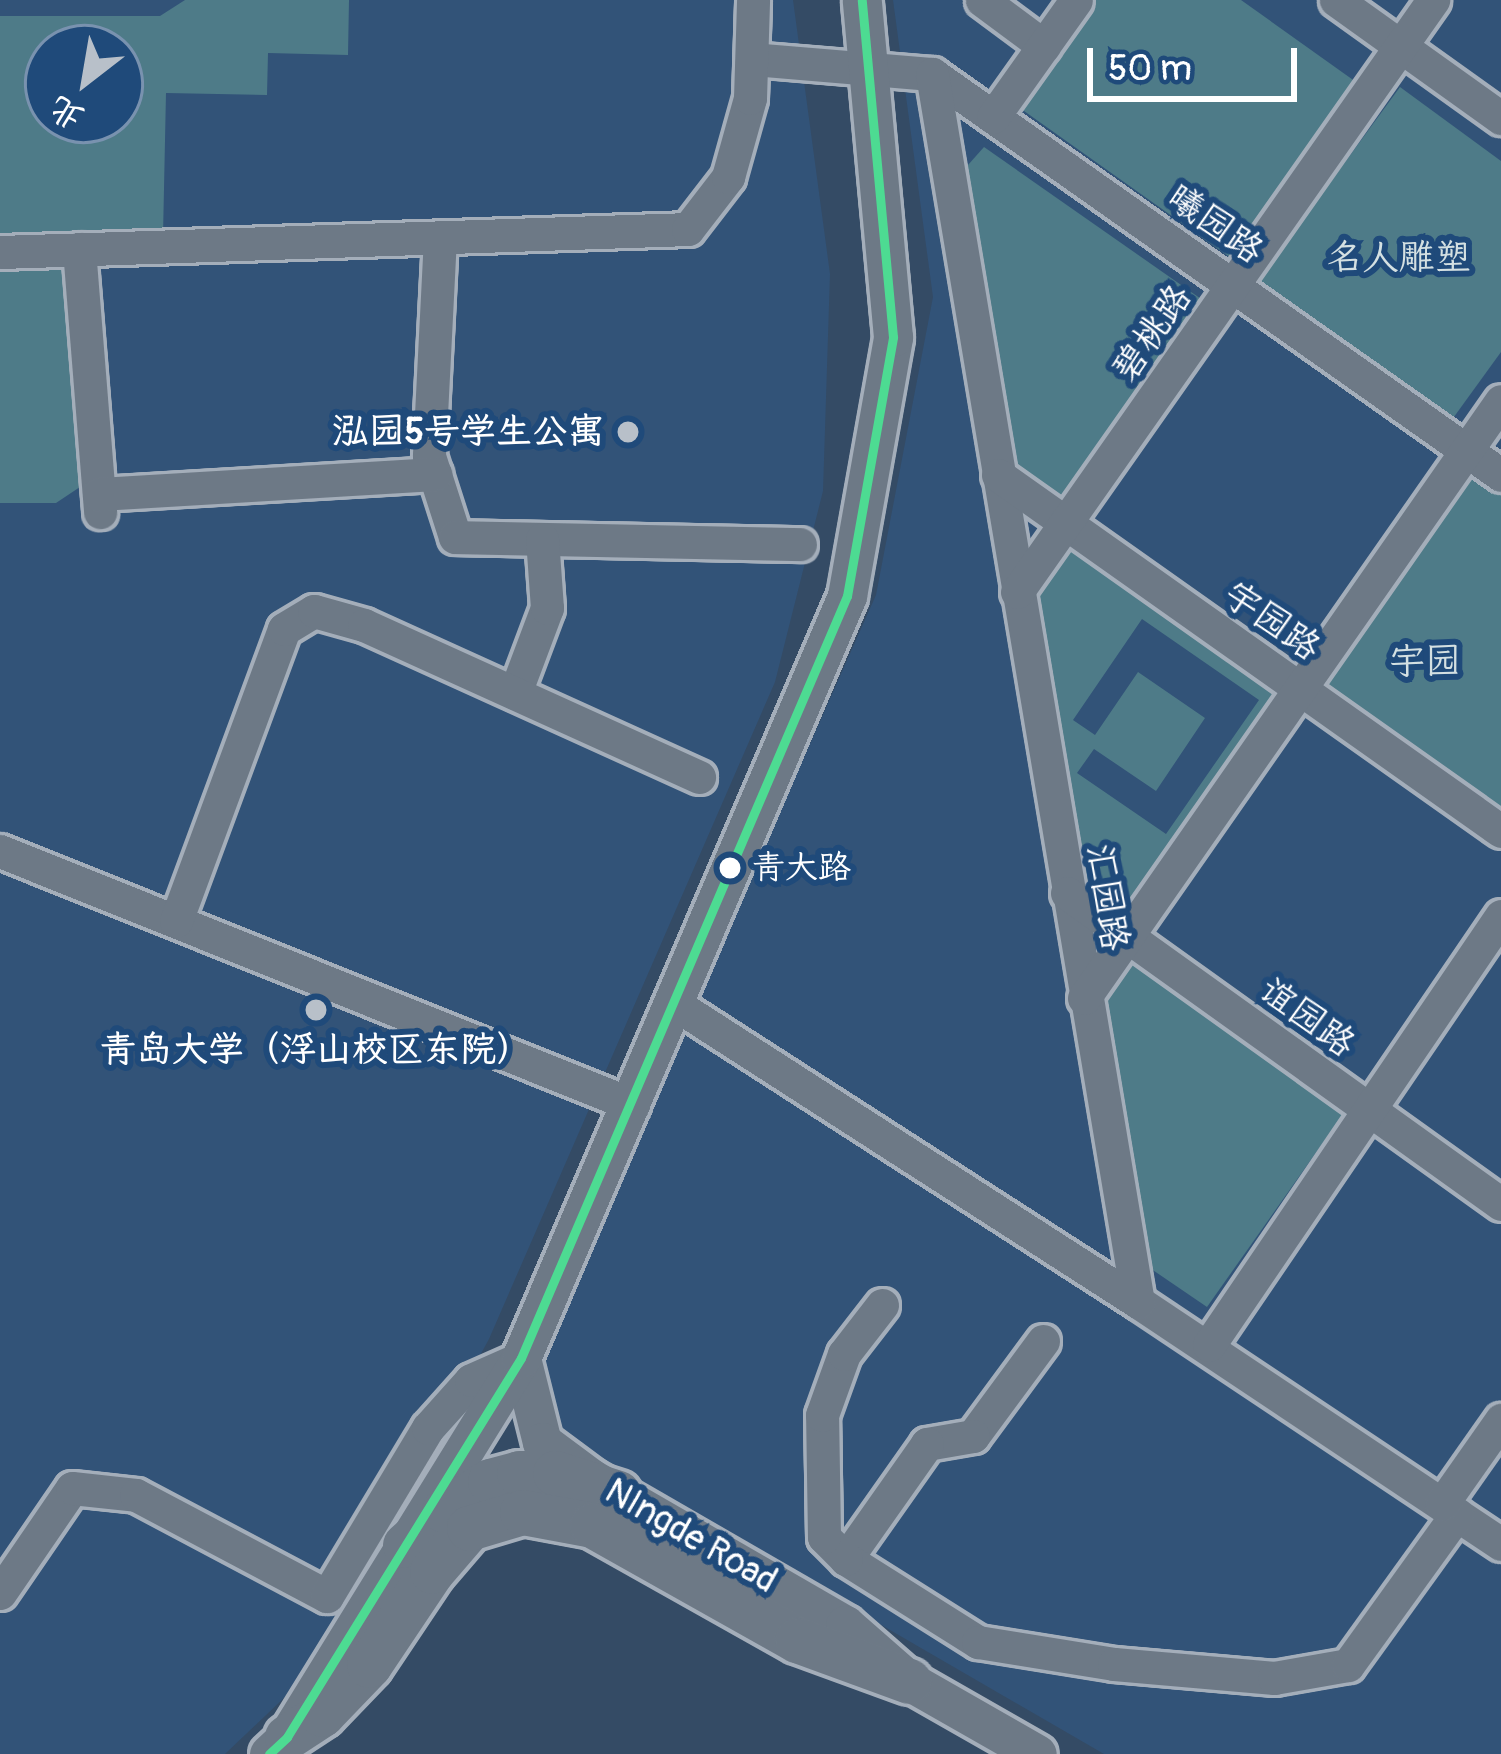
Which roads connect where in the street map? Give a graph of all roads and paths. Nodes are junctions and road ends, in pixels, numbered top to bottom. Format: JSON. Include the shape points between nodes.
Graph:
{"nodes":[{"id":1,"x":753,"y":0,"type":"edge"},
{"id":2,"x":862,"y":0,"type":"edge"},
{"id":3,"x":982,"y":0,"type":"edge"},
{"id":4,"x":1076,"y":0,"type":"edge"},
{"id":5,"x":1336,"y":0,"type":"edge"},
{"id":6,"x":1433,"y":0,"type":"edge"},
{"id":7,"x":1044,"y":46,"type":"junction"},
{"id":8,"x":1401,"y":46,"type":"junction"},
{"id":9,"x":752,"y":59,"type":"junction"},
{"id":10,"x":872,"y":65,"type":"junction"},
{"id":11,"x":932,"y":74,"type":"junction"},
{"id":12,"x":993,"y":117,"type":"junction"},
{"id":13,"x":1501,"y":118,"type":"edge"},
{"id":14,"x":440,"y":237,"type":"junction"},
{"id":15,"x":80,"y":249,"type":"junction"},
{"id":16,"x":0,"y":252,"type":"edge"},
{"id":17,"x":1234,"y":284,"type":"junction"},
{"id":18,"x":1501,"y":401,"type":"edge"},
{"id":19,"x":1467,"y":451,"type":"junction"},
{"id":20,"x":435,"y":475,"type":"junction"},
{"id":21,"x":998,"y":475,"type":"junction"},
{"id":22,"x":1501,"y":475,"type":"edge"},
{"id":23,"x":1066,"y":523,"type":"junction"},
{"id":24,"x":542,"y":539,"type":"junction"},
{"id":25,"x":800,"y":544,"type":"dead end"},
{"id":26,"x":1017,"y":592,"type":"junction"},
{"id":27,"x":1300,"y":688,"type":"junction"},
{"id":28,"x":515,"y":693,"type":"junction"},
{"id":29,"x":699,"y":776,"type":"dead end"},
{"id":30,"x":1501,"y":831,"type":"edge"},
{"id":31,"x":0,"y":851,"type":"edge"},
{"id":32,"x":1067,"y":893,"type":"junction"},
{"id":33,"x":1501,"y":916,"type":"edge"},
{"id":34,"x":176,"y":921,"type":"junction"},
{"id":35,"x":1127,"y":937,"type":"junction"},
{"id":36,"x":1084,"y":998,"type":"junction"},
{"id":37,"x":675,"y":1004,"type":"junction"},
{"id":38,"x":633,"y":1105,"type":"junction"},
{"id":39,"x":1366,"y":1108,"type":"junction"},
{"id":40,"x":1501,"y":1204,"type":"edge"},
{"id":41,"x":1138,"y":1302,"type":"junction"},
{"id":42,"x":882,"y":1305,"type":"dead end"},
{"id":43,"x":1043,"y":1341,"type":"dead end"},
{"id":44,"x":1209,"y":1345,"type":"junction"},
{"id":45,"x":521,"y":1358,"type":"junction"},
{"id":46,"x":1501,"y":1420,"type":"edge"},
{"id":47,"x":618,"y":1493,"type":"junction"},
{"id":48,"x":1449,"y":1509,"type":"junction"},
{"id":49,"x":1501,"y":1544,"type":"edge"},
{"id":50,"x":405,"y":1545,"type":"junction"},
{"id":51,"x":846,"y":1558,"type":"junction"},
{"id":52,"x":0,"y":1593,"type":"edge"},
{"id":53,"x":909,"y":1681,"type":"junction"},
{"id":54,"x":278,"y":1745,"type":"edge"},
{"id":55,"x":1037,"y":1754,"type":"edge"}],
"edges":[{"from":1,"to":9,"type":"street"},
{"from":2,"to":10,"type":"street"},
{"from":3,"to":7,"type":"street"},
{"from":4,"to":7,"type":"street"},
{"from":5,"to":8,"type":"street"},
{"from":6,"to":8,"type":"street","name":"碧桃路"},
{"from":7,"to":12,"type":"street"},
{"from":8,"to":13,"type":"street"},
{"from":8,"to":17,"type":"street","name":"碧桃路"},
{"from":9,"to":10,"type":"street","name":"曦园路"},
{"from":9,"to":14,"type":"street","via":[[728,177],[688,229]]},
{"from":10,"to":11,"type":"street","name":"曦园路"},
{"from":10,"to":37,"type":"street","via":[[893,337],[847,596]]},
{"from":11,"to":12,"type":"street","name":"曦园路"},
{"from":11,"to":21,"type":"street","name":"汇园路"},
{"from":12,"to":17,"type":"street","name":"曦园路"},
{"from":14,"to":15,"type":"street"},
{"from":14,"to":20,"type":"street","via":[[429,456]]},
{"from":15,"to":16,"type":"street"},
{"from":15,"to":20,"type":"street","via":[[100,503]]},
{"from":17,"to":19,"type":"street","name":"曦园路"},
{"from":17,"to":23,"type":"street","name":"碧桃路"},
{"from":18,"to":19,"type":"street"},
{"from":19,"to":22,"type":"street","name":"曦园路"},
{"from":19,"to":27,"type":"street"},
{"from":20,"to":24,"type":"street","via":[[455,537]]},
{"from":21,"to":23,"type":"street","name":"宇园路"},
{"from":21,"to":26,"type":"street","name":"汇园路"},
{"from":23,"to":26,"type":"street","name":"碧桃路"},
{"from":23,"to":27,"type":"street","name":"宇园路"},
{"from":24,"to":25,"type":"street"},
{"from":24,"to":28,"type":"street","via":[[547,608]]},
{"from":26,"to":32,"type":"street","name":"汇园路"},
{"from":27,"to":30,"type":"street","name":"宇园路"},
{"from":27,"to":35,"type":"street"},
{"from":28,"to":29,"type":"street"},
{"from":28,"to":34,"type":"street","via":[[314,611],[284,629]]},
{"from":31,"to":34,"type":"street"},
{"from":32,"to":35,"type":"street","name":"谊园路"},
{"from":32,"to":36,"type":"street","name":"汇园路"},
{"from":33,"to":39,"type":"street"},
{"from":34,"to":38,"type":"street"},
{"from":35,"to":36,"type":"street"},
{"from":35,"to":39,"type":"street","name":"谊园路"},
{"from":36,"to":41,"type":"street","name":"汇园路"},
{"from":37,"to":38,"type":"street"},
{"from":37,"to":41,"type":"street"},
{"from":38,"to":45,"type":"street"},
{"from":39,"to":40,"type":"street","name":"谊园路"},
{"from":39,"to":44,"type":"street"},
{"from":41,"to":44,"type":"street"},
{"from":42,"to":51,"type":"street","via":[[844,1354],[822,1415],[824,1537]]},
{"from":43,"to":51,"type":"street","via":[[973,1436],[927,1444]]},
{"from":44,"to":48,"type":"street"},
{"from":45,"to":47,"type":"street","name":"NIngde Road","via":[[542,1442]]},
{"from":45,"to":50,"type":"street"},
{"from":45,"to":52,"type":"street","via":[[471,1380],[428,1428],[327,1596],[136,1496],[72,1488]]},
{"from":46,"to":48,"type":"street"},
{"from":47,"to":50,"type":"main road","via":[[555,1473],[519,1473],[444,1510]]},
{"from":47,"to":53,"type":"street","name":"NIngde Road","via":[[845,1625]]},
{"from":48,"to":49,"type":"street"},
{"from":48,"to":51,"type":"street","via":[[1348,1665],[1274,1678],[977,1642]]},
{"from":50,"to":54,"type":"street"},
{"from":53,"to":54,"type":"main road","via":[[797,1640],[592,1525],[522,1512],[469,1528],[369,1665]]},
{"from":53,"to":55,"type":"street"}]}
